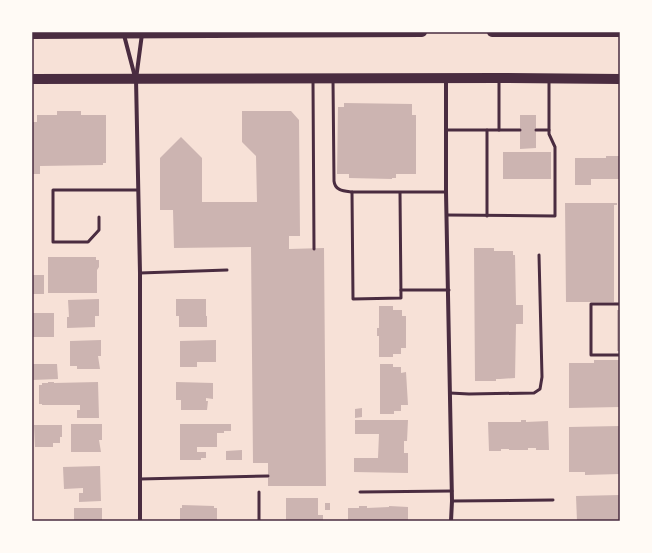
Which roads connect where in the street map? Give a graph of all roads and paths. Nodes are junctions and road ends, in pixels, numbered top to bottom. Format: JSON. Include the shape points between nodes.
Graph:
{"nodes":[{"id":1,"x":422,"y":32,"type":"edge"},
{"id":2,"x":492,"y":32,"type":"edge"},
{"id":3,"x":620,"y":32,"type":"edge"},
{"id":4,"x":124,"y":33,"type":"edge"},
{"id":5,"x":142,"y":33,"type":"edge"},
{"id":6,"x":32,"y":34,"type":"edge"},
{"id":7,"x":313,"y":78,"type":"junction"},
{"id":8,"x":333,"y":78,"type":"junction"},
{"id":9,"x":446,"y":78,"type":"junction"},
{"id":10,"x":498,"y":78,"type":"junction"},
{"id":11,"x":549,"y":78,"type":"junction"},
{"id":12,"x":32,"y":79,"type":"edge"},
{"id":13,"x":136,"y":79,"type":"junction"},
{"id":14,"x":620,"y":79,"type":"edge"},
{"id":15,"x":447,"y":130,"type":"junction"},
{"id":16,"x":487,"y":130,"type":"junction"},
{"id":17,"x":498,"y":130,"type":"junction"},
{"id":18,"x":520,"y":130,"type":"dead end"},
{"id":19,"x":536,"y":130,"type":"dead end"},
{"id":20,"x":549,"y":130,"type":"junction"},
{"id":21,"x":138,"y":190,"type":"junction"},
{"id":22,"x":352,"y":192,"type":"junction"},
{"id":23,"x":400,"y":192,"type":"junction"},
{"id":24,"x":446,"y":192,"type":"junction"},
{"id":25,"x":447,"y":216,"type":"junction"},
{"id":26,"x":487,"y":216,"type":"junction"},
{"id":27,"x":99,"y":217,"type":"dead end"},
{"id":28,"x":314,"y":249,"type":"dead end"},
{"id":29,"x":539,"y":255,"type":"dead end"},
{"id":30,"x":227,"y":270,"type":"dead end"},
{"id":31,"x":140,"y":273,"type":"junction"},
{"id":32,"x":401,"y":290,"type":"junction"},
{"id":33,"x":449,"y":290,"type":"junction"},
{"id":34,"x":620,"y":304,"type":"edge"},
{"id":35,"x":620,"y":355,"type":"edge"},
{"id":36,"x":450,"y":393,"type":"junction"},
{"id":37,"x":268,"y":476,"type":"dead end"},
{"id":38,"x":140,"y":479,"type":"junction"},
{"id":39,"x":452,"y":491,"type":"junction"},
{"id":40,"x":259,"y":492,"type":"dead end"},
{"id":41,"x":360,"y":492,"type":"dead end"},
{"id":42,"x":553,"y":500,"type":"dead end"},
{"id":43,"x":452,"y":501,"type":"junction"},
{"id":44,"x":140,"y":521,"type":"edge"},
{"id":45,"x":260,"y":521,"type":"edge"},
{"id":46,"x":451,"y":521,"type":"edge"}],
"edges":[{"from":1,"to":5,"type":"main road"},
{"from":2,"to":3,"type":"main road"},
{"from":4,"to":5,"type":"main road"},
{"from":4,"to":6,"type":"main road"},
{"from":4,"to":13,"type":"street"},
{"from":5,"to":13,"type":"street"},
{"from":7,"to":8,"type":"main road"},
{"from":7,"to":13,"type":"main road"},
{"from":7,"to":28,"type":"lane"},
{"from":8,"to":9,"type":"main road"},
{"from":8,"to":22,"type":"lane","via":[[334,186],[339,190]]},
{"from":9,"to":10,"type":"main road"},
{"from":9,"to":15,"type":"street"},
{"from":10,"to":11,"type":"main road"},
{"from":10,"to":17,"type":"lane"},
{"from":11,"to":14,"type":"main road"},
{"from":11,"to":20,"type":"lane"},
{"from":12,"to":13,"type":"main road"},
{"from":13,"to":21,"type":"street"},
{"from":15,"to":16,"type":"lane"},
{"from":15,"to":24,"type":"street"},
{"from":16,"to":17,"type":"lane"},
{"from":16,"to":26,"type":"lane"},
{"from":17,"to":18,"type":"lane"},
{"from":19,"to":20,"type":"lane"},
{"from":20,"to":26,"type":"lane","via":[[555,147],[555,216]]},
{"from":21,"to":27,"type":"lane","via":[[53,190],[53,242],[88,242],[98,230]]},
{"from":21,"to":31,"type":"street"},
{"from":22,"to":23,"type":"lane"},
{"from":22,"to":32,"type":"lane","via":[[353,299],[401,298]]},
{"from":23,"to":24,"type":"lane"},
{"from":23,"to":32,"type":"lane"},
{"from":24,"to":25,"type":"street"},
{"from":25,"to":26,"type":"lane"},
{"from":25,"to":33,"type":"street"},
{"from":29,"to":36,"type":"lane","via":[[542,378],[540,389],[534,393]]},
{"from":30,"to":31,"type":"lane"},
{"from":31,"to":38,"type":"street"},
{"from":32,"to":33,"type":"lane"},
{"from":33,"to":36,"type":"street"},
{"from":34,"to":35,"type":"lane","via":[[591,304],[591,355]]},
{"from":36,"to":39,"type":"street"},
{"from":37,"to":38,"type":"lane"},
{"from":38,"to":44,"type":"street"},
{"from":39,"to":41,"type":"lane"},
{"from":39,"to":43,"type":"street"},
{"from":40,"to":45,"type":"lane"},
{"from":42,"to":43,"type":"lane"},
{"from":43,"to":46,"type":"street"}]}
